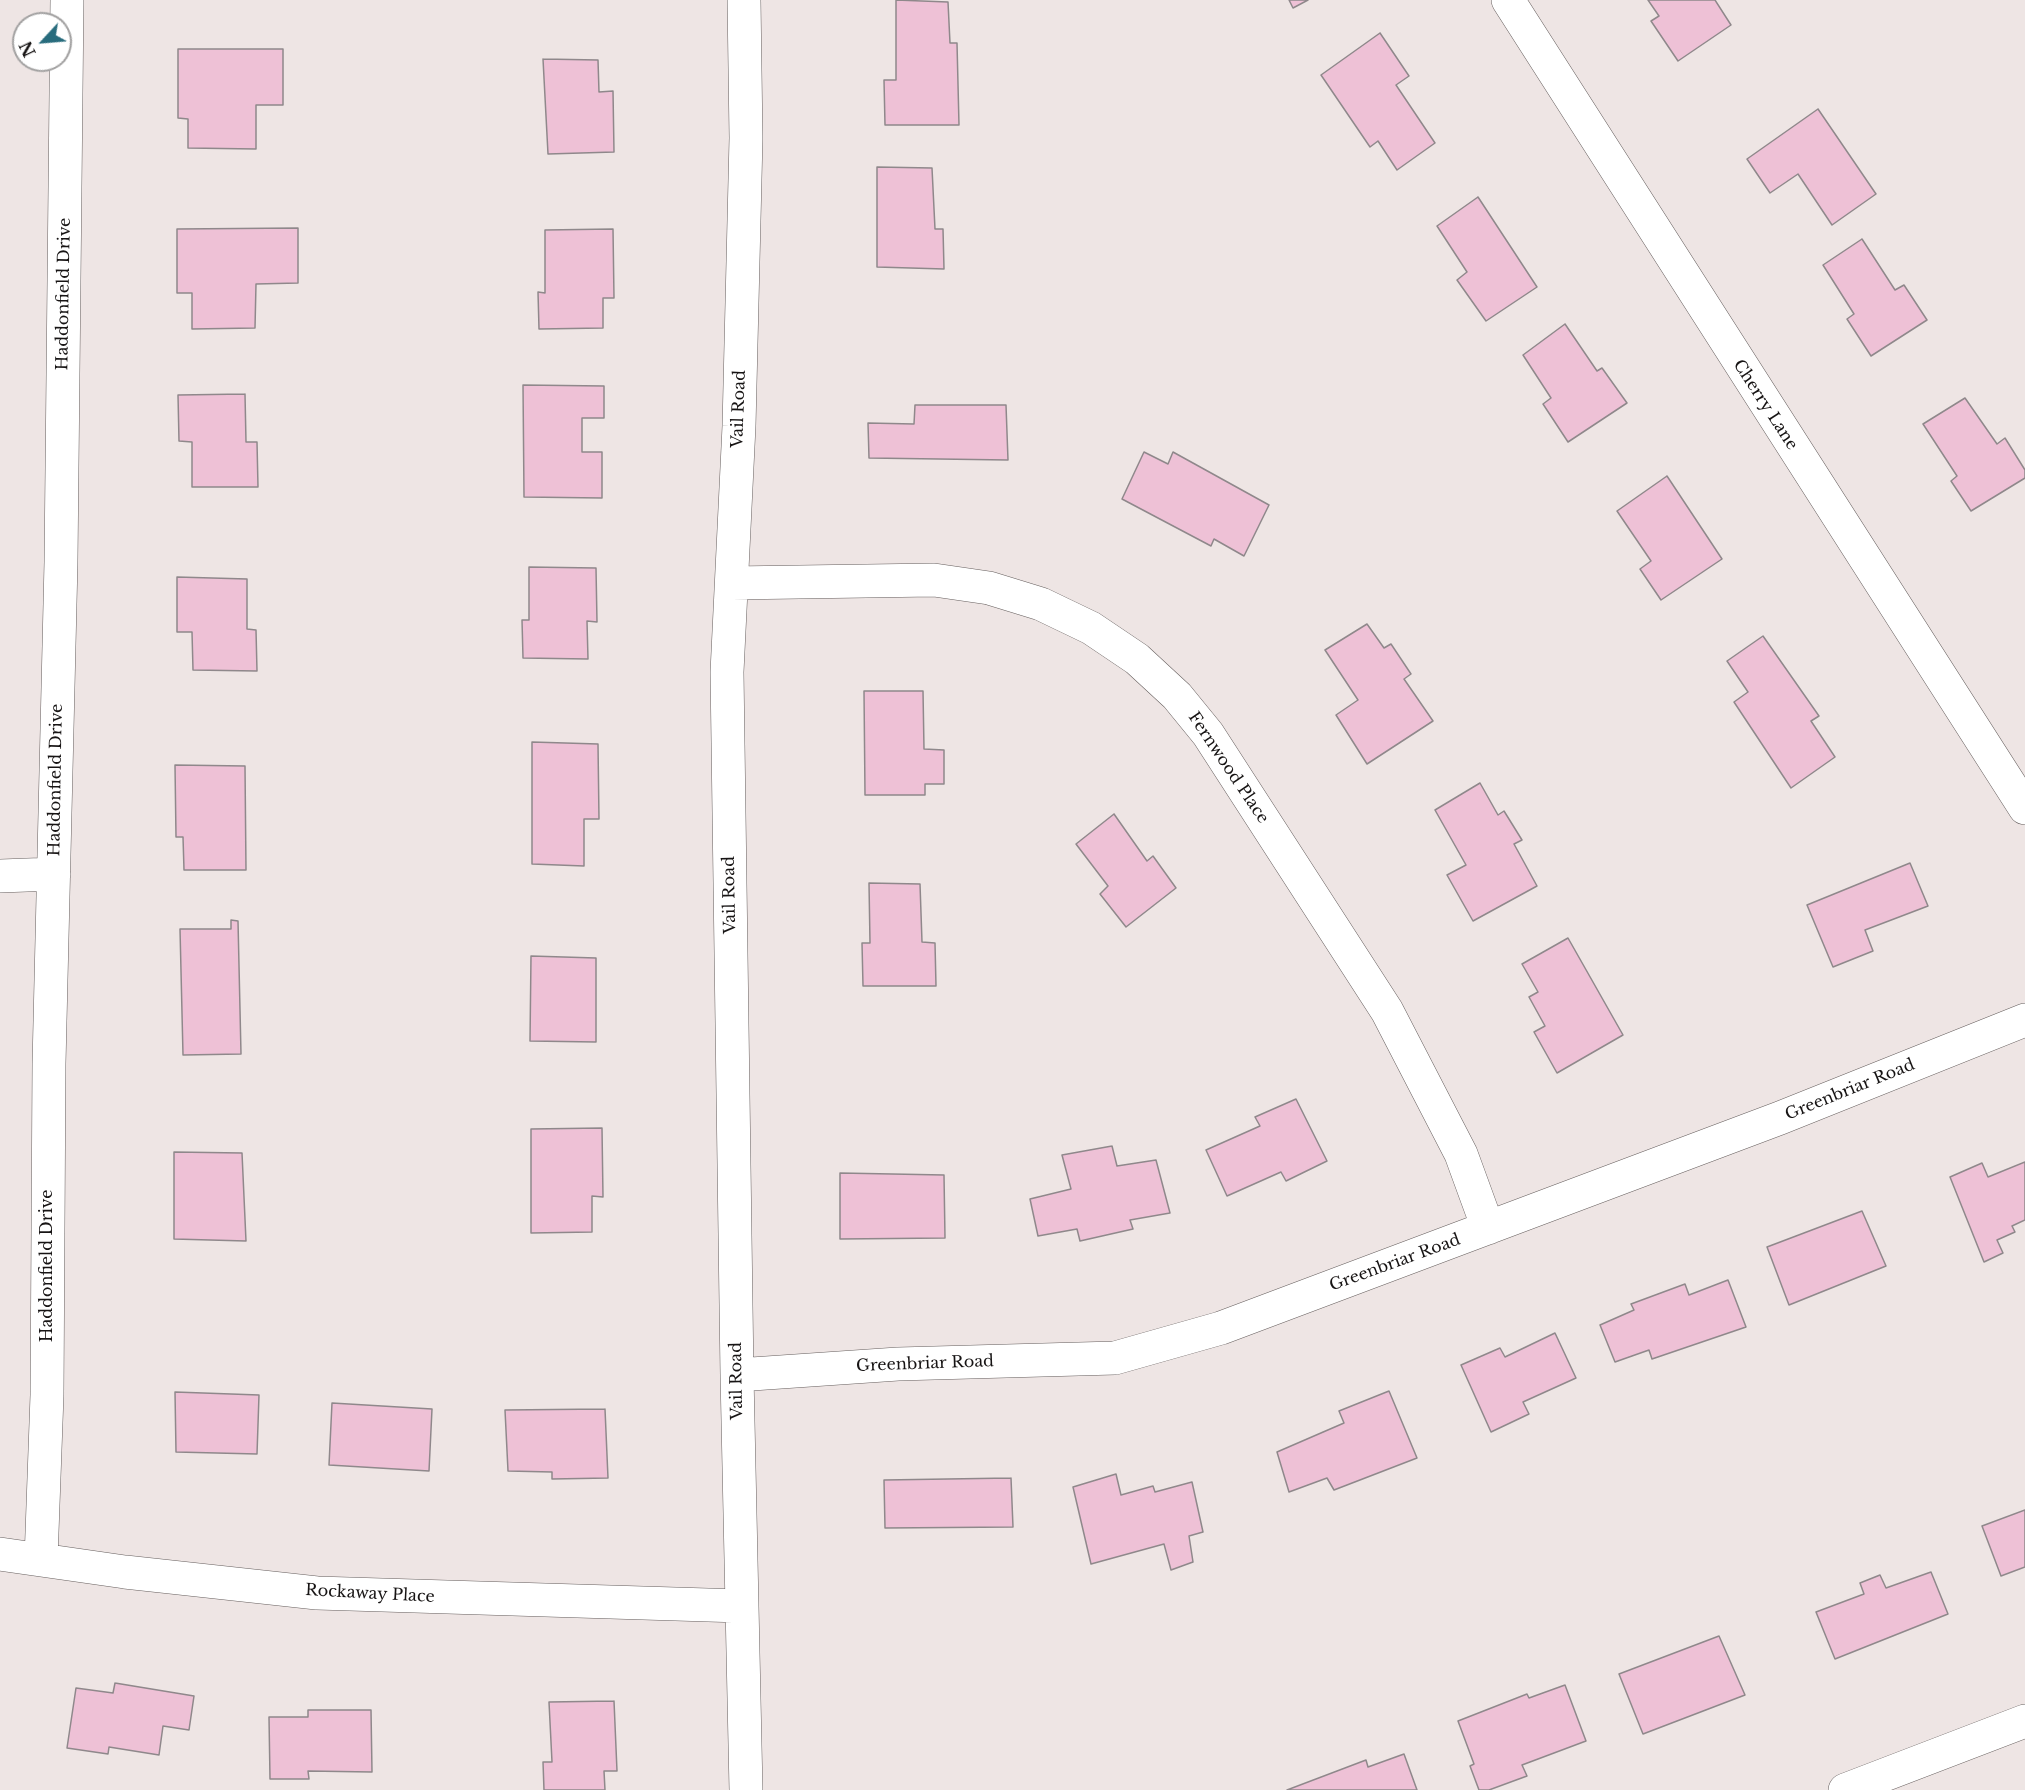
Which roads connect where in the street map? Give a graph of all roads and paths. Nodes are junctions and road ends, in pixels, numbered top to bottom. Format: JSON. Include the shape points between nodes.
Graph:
{"nodes":[{"id":1,"x":68,"y":0,"type":"edge"},
{"id":2,"x":744,"y":0,"type":"edge"},
{"id":3,"x":1508,"y":0,"type":"edge"},
{"id":4,"x":732,"y":583,"type":"junction"},
{"id":5,"x":2025,"y":808,"type":"edge"},
{"id":6,"x":54,"y":874,"type":"junction"},
{"id":7,"x":0,"y":876,"type":"edge"},
{"id":8,"x":2025,"y":1020,"type":"edge"},
{"id":9,"x":1488,"y":1228,"type":"junction"},
{"id":10,"x":737,"y":1375,"type":"junction"},
{"id":11,"x":0,"y":1554,"type":"edge"},
{"id":12,"x":41,"y":1560,"type":"junction"},
{"id":13,"x":741,"y":1606,"type":"junction"},
{"id":14,"x":2025,"y":1721,"type":"edge"},
{"id":15,"x":746,"y":1790,"type":"edge"},
{"id":16,"x":1845,"y":1790,"type":"edge"}],
"edges":[{"from":1,"to":6,"type":"street","name":"Haddonfield Drive"},
{"from":2,"to":4,"type":"street","name":"Vail Road","via":[[746,138]]},
{"from":3,"to":5,"type":"street","name":"Cherry Lane"},
{"from":4,"to":9,"type":"street","name":"Fernwood Place","via":[[934,580],[989,588],[1071,618],[1137,658],[1177,696],[1208,734],[1387,1011],[1461,1154]]},
{"from":4,"to":10,"type":"street","name":"Vail Road","via":[[727,672]]},
{"from":6,"to":7,"type":"street"},
{"from":6,"to":12,"type":"street","name":"Haddonfield Drive"},
{"from":8,"to":9,"type":"street","name":"Greenbriar Road"},
{"from":9,"to":10,"type":"street","name":"Greenbriar Road","via":[[1221,1328],[1115,1358],[898,1364]]},
{"from":10,"to":13,"type":"street","name":"Vail Road"},
{"from":11,"to":12,"type":"street","name":"Rockaway Place"},
{"from":12,"to":13,"type":"street","name":"Rockaway Place","via":[[317,1593]]},
{"from":13,"to":15,"type":"street","name":"Vail Road"},
{"from":14,"to":16,"type":"street"}]}
